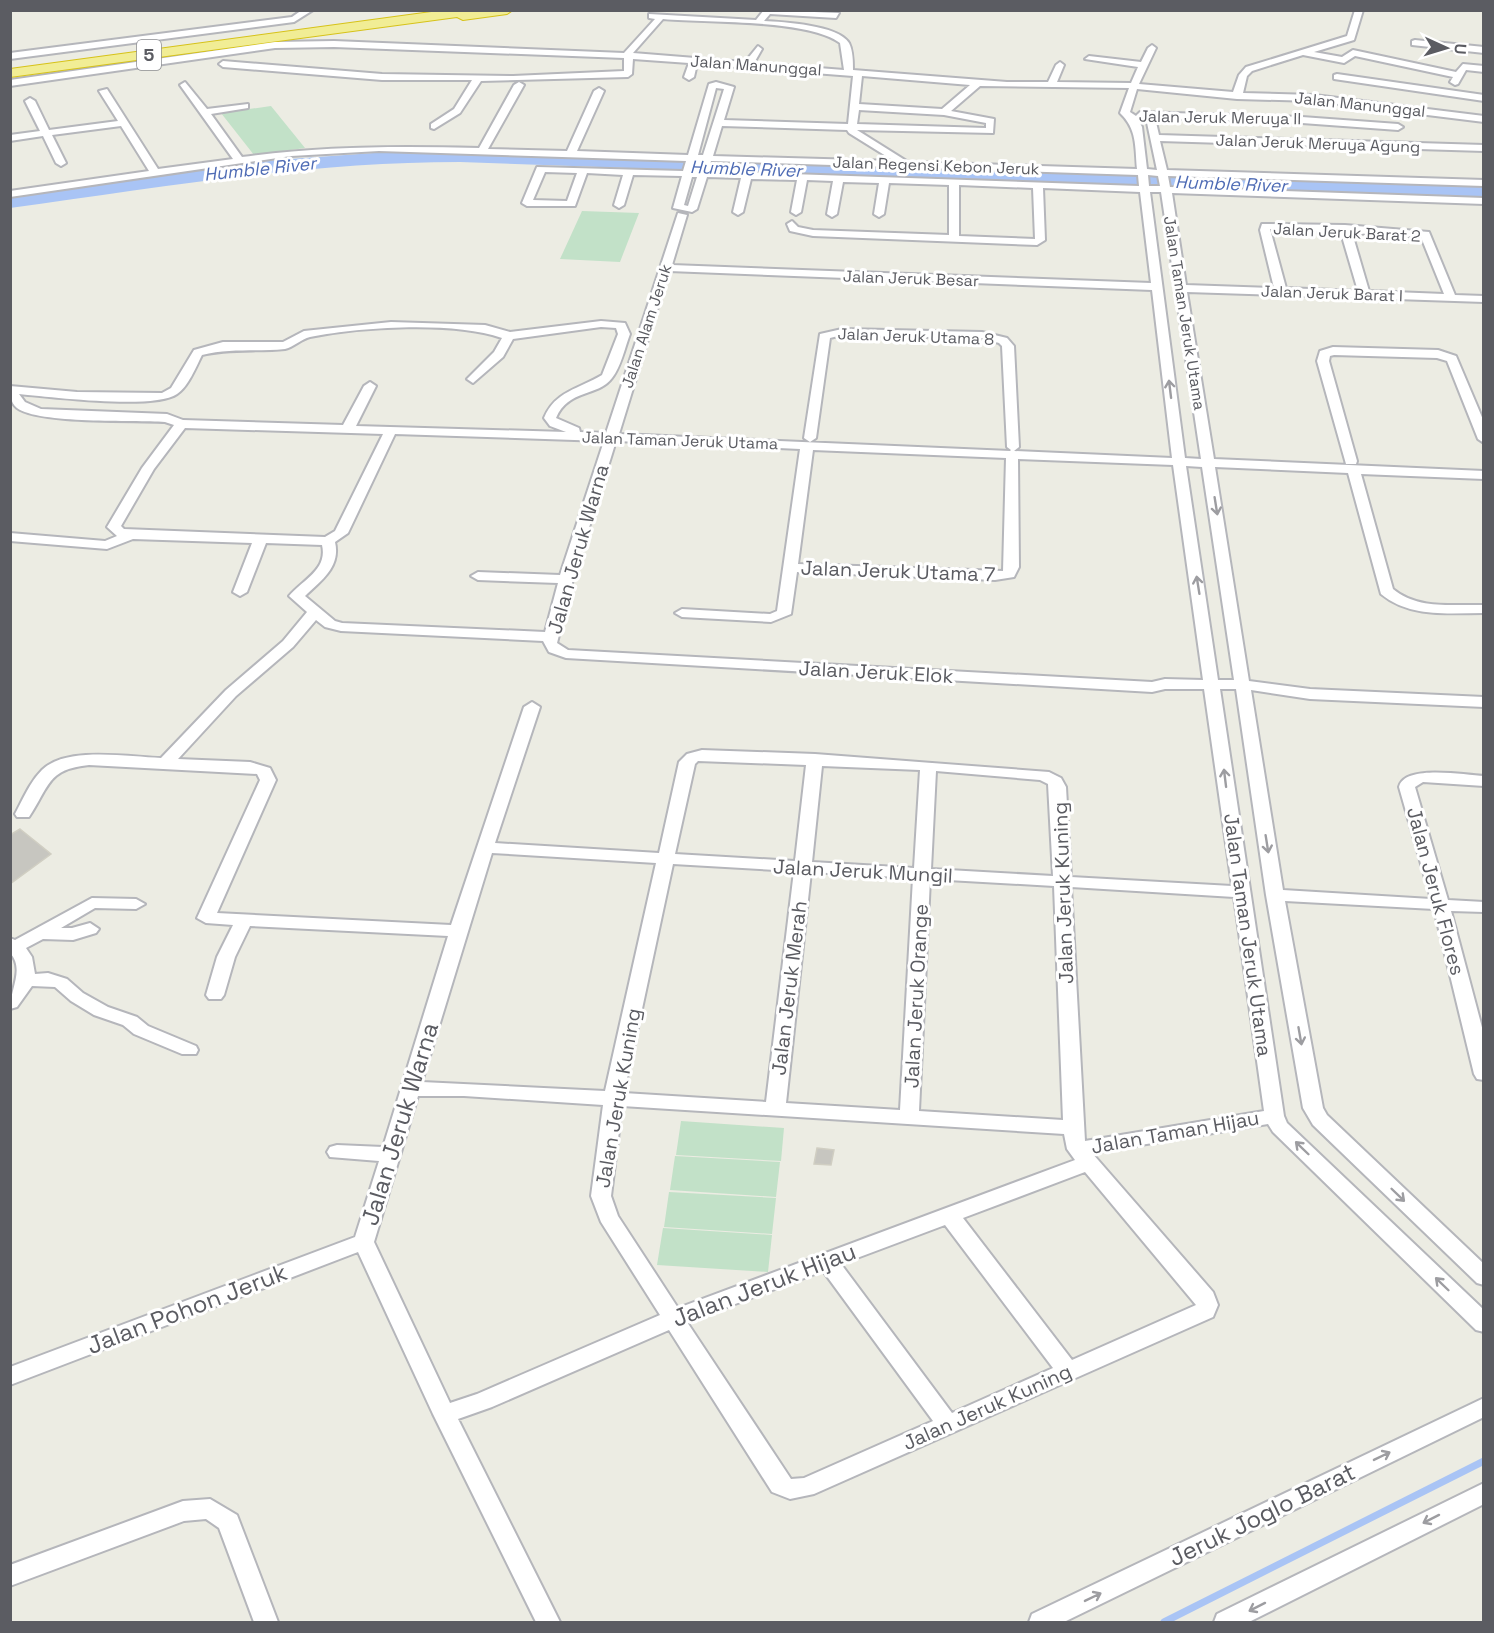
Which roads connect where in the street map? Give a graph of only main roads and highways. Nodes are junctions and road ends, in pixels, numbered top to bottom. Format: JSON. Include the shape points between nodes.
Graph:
{"nodes":[{"id":1,"x":479,"y":10,"type":"edge"},
{"id":2,"x":507,"y":10,"type":"edge"},
{"id":3,"x":427,"y":14,"type":"edge"},
{"id":4,"x":59,"y":64,"type":"junction"},
{"id":5,"x":10,"y":67,"type":"edge"},
{"id":6,"x":10,"y":74,"type":"edge"}],
"edges":[{"from":1,"to":3,"type":"highway","number":"5"},
{"from":2,"to":3,"type":"highway"},
{"from":3,"to":4,"type":"highway","number":"5"},
{"from":4,"to":5,"type":"highway","number":"5"},
{"from":4,"to":6,"type":"highway","number":"5"}]}
